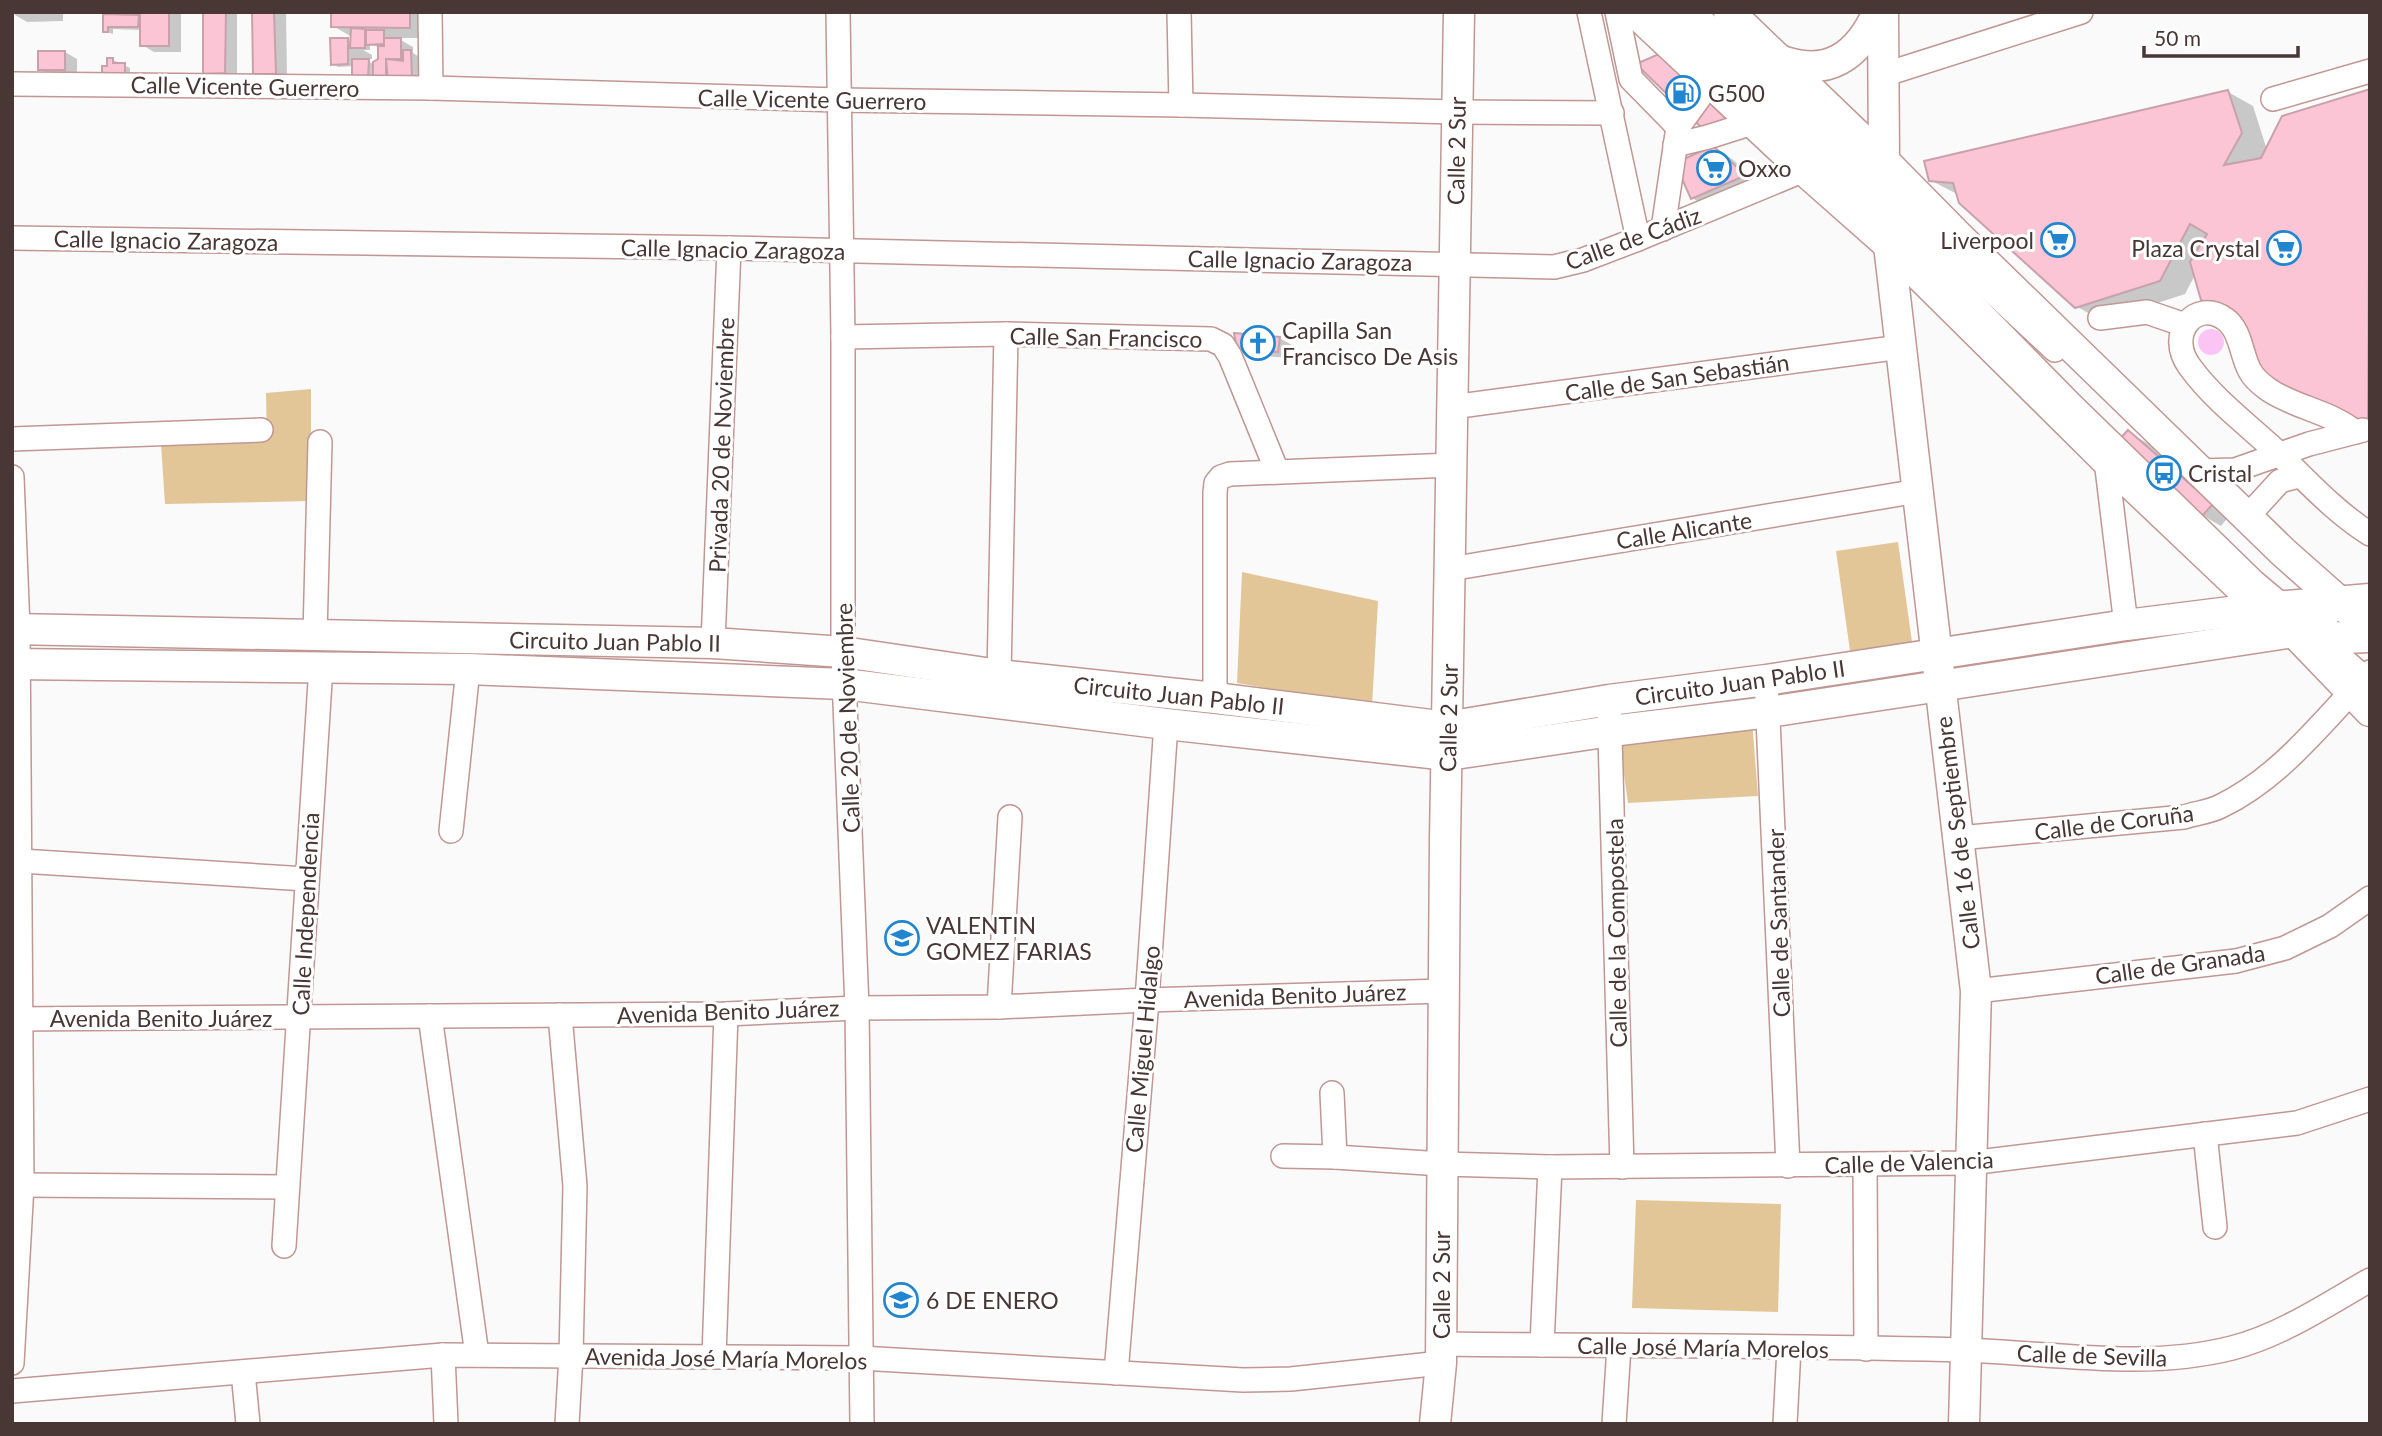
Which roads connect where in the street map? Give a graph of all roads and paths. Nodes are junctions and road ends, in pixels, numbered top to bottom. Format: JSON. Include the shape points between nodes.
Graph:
{"nodes":[{"id":1,"x":430,"y":12,"type":"edge"},
{"id":2,"x":838,"y":12,"type":"edge"},
{"id":3,"x":1179,"y":12,"type":"edge"},
{"id":4,"x":1459,"y":12,"type":"edge"},
{"id":5,"x":1589,"y":12,"type":"edge"},
{"id":6,"x":1617,"y":12,"type":"edge"},
{"id":7,"x":1635,"y":12,"type":"edge"},
{"id":8,"x":1664,"y":12,"type":"edge"},
{"id":9,"x":1693,"y":12,"type":"edge"},
{"id":10,"x":1728,"y":12,"type":"edge"},
{"id":11,"x":1880,"y":12,"type":"edge"},
{"id":12,"x":2081,"y":12,"type":"edge"},
{"id":13,"x":1779,"y":60,"type":"junction"},
{"id":14,"x":2370,"y":71,"type":"edge"},
{"id":15,"x":1883,"y":75,"type":"junction"},
{"id":16,"x":1710,"y":83,"type":"junction"},
{"id":17,"x":12,"y":84,"type":"edge"},
{"id":18,"x":431,"y":88,"type":"junction"},
{"id":19,"x":2273,"y":99,"type":"dead end"},
{"id":20,"x":839,"y":100,"type":"junction"},
{"id":21,"x":1181,"y":104,"type":"junction"},
{"id":22,"x":1456,"y":112,"type":"junction"},
{"id":23,"x":1612,"y":113,"type":"junction"},
{"id":24,"x":1752,"y":122,"type":"junction"},
{"id":25,"x":1677,"y":136,"type":"junction"},
{"id":26,"x":1884,"y":161,"type":"junction"},
{"id":27,"x":1804,"y":170,"type":"junction"},
{"id":28,"x":1888,"y":219,"type":"junction"},
{"id":29,"x":1663,"y":229,"type":"junction"},
{"id":30,"x":12,"y":238,"type":"edge"},
{"id":31,"x":1638,"y":239,"type":"junction"},
{"id":32,"x":729,"y":248,"type":"junction"},
{"id":33,"x":842,"y":251,"type":"junction"},
{"id":34,"x":1454,"y":263,"type":"junction"},
{"id":35,"x":2100,"y":318,"type":"dead end"},
{"id":36,"x":2185,"y":325,"type":"junction"},
{"id":37,"x":1006,"y":334,"type":"junction"},
{"id":38,"x":843,"y":337,"type":"junction"},
{"id":39,"x":1901,"y":347,"type":"junction"},
{"id":40,"x":1452,"y":407,"type":"junction"},
{"id":41,"x":261,"y":430,"type":"dead end"},
{"id":42,"x":2362,"y":430,"type":"edge"},
{"id":43,"x":12,"y":439,"type":"edge"},
{"id":44,"x":320,"y":442,"type":"dead end"},
{"id":45,"x":2278,"y":454,"type":"junction"},
{"id":46,"x":2106,"y":460,"type":"junction"},
{"id":47,"x":1452,"y":465,"type":"junction"},
{"id":48,"x":1277,"y":471,"type":"junction"},
{"id":49,"x":2199,"y":471,"type":"junction"},
{"id":50,"x":2299,"y":476,"type":"junction"},
{"id":51,"x":12,"y":477,"type":"edge"},
{"id":52,"x":1918,"y":491,"type":"junction"},
{"id":53,"x":2247,"y":517,"type":"junction"},
{"id":54,"x":2370,"y":534,"type":"edge"},
{"id":55,"x":1450,"y":569,"type":"junction"},
{"id":56,"x":2370,"y":599,"type":"edge"},
{"id":57,"x":2126,"y":625,"type":"junction"},
{"id":58,"x":15,"y":629,"type":"edge"},
{"id":59,"x":315,"y":635,"type":"junction"},
{"id":60,"x":713,"y":643,"type":"junction"},
{"id":61,"x":2346,"y":651,"type":"edge"},
{"id":62,"x":844,"y":652,"type":"junction"},
{"id":63,"x":1937,"y":652,"type":"junction"},
{"id":64,"x":15,"y":664,"type":"edge"},
{"id":65,"x":321,"y":666,"type":"junction"},
{"id":66,"x":468,"y":669,"type":"junction"},
{"id":67,"x":999,"y":675,"type":"junction"},
{"id":68,"x":1766,"y":680,"type":"junction"},
{"id":69,"x":844,"y":684,"type":"junction"},
{"id":70,"x":1940,"y":685,"type":"junction"},
{"id":71,"x":1215,"y":698,"type":"junction"},
{"id":72,"x":1609,"y":700,"type":"junction"},
{"id":73,"x":1769,"y":712,"type":"junction"},
{"id":74,"x":1167,"y":724,"type":"junction"},
{"id":75,"x":1611,"y":731,"type":"junction"},
{"id":76,"x":1448,"y":741,"type":"junction"},
{"id":77,"x":1010,"y":817,"type":"dead end"},
{"id":78,"x":451,"y":831,"type":"dead end"},
{"id":79,"x":1959,"y":838,"type":"junction"},
{"id":80,"x":21,"y":861,"type":"junction"},
{"id":81,"x":306,"y":879,"type":"junction"},
{"id":82,"x":2370,"y":898,"type":"edge"},
{"id":83,"x":1443,"y":991,"type":"junction"},
{"id":84,"x":1976,"y":991,"type":"junction"},
{"id":85,"x":1147,"y":1000,"type":"junction"},
{"id":86,"x":999,"y":1007,"type":"junction"},
{"id":87,"x":858,"y":1008,"type":"junction"},
{"id":88,"x":726,"y":1014,"type":"junction"},
{"id":89,"x":560,"y":1015,"type":"junction"},
{"id":90,"x":430,"y":1016,"type":"junction"},
{"id":91,"x":299,"y":1018,"type":"junction"},
{"id":92,"x":17,"y":1019,"type":"edge"},
{"id":93,"x":1332,"y":1093,"type":"dead end"},
{"id":94,"x":2370,"y":1099,"type":"edge"},
{"id":95,"x":2205,"y":1134,"type":"junction"},
{"id":96,"x":1283,"y":1156,"type":"dead end"},
{"id":97,"x":1335,"y":1157,"type":"junction"},
{"id":98,"x":1970,"y":1163,"type":"junction"},
{"id":99,"x":1441,"y":1164,"type":"junction"},
{"id":100,"x":1865,"y":1165,"type":"junction"},
{"id":101,"x":1788,"y":1166,"type":"junction"},
{"id":102,"x":1550,"y":1167,"type":"junction"},
{"id":103,"x":1622,"y":1167,"type":"junction"},
{"id":104,"x":22,"y":1185,"type":"junction"},
{"id":105,"x":287,"y":1186,"type":"junction"},
{"id":106,"x":2215,"y":1227,"type":"dead end"},
{"id":107,"x":284,"y":1246,"type":"dead end"},
{"id":108,"x":2370,"y":1280,"type":"edge"},
{"id":109,"x":1542,"y":1345,"type":"junction"},
{"id":110,"x":1619,"y":1346,"type":"junction"},
{"id":111,"x":1789,"y":1348,"type":"junction"},
{"id":112,"x":1866,"y":1349,"type":"junction"},
{"id":113,"x":1965,"y":1350,"type":"junction"},
{"id":114,"x":1441,"y":1354,"type":"junction"},
{"id":115,"x":443,"y":1355,"type":"junction"},
{"id":116,"x":477,"y":1355,"type":"junction"},
{"id":117,"x":571,"y":1355,"type":"junction"},
{"id":118,"x":714,"y":1357,"type":"junction"},
{"id":119,"x":860,"y":1359,"type":"junction"},
{"id":120,"x":12,"y":1363,"type":"edge"},
{"id":121,"x":243,"y":1372,"type":"junction"},
{"id":122,"x":1116,"y":1373,"type":"junction"},
{"id":123,"x":12,"y":1391,"type":"edge"},
{"id":124,"x":248,"y":1424,"type":"edge"},
{"id":125,"x":446,"y":1424,"type":"edge"},
{"id":126,"x":567,"y":1424,"type":"edge"},
{"id":127,"x":862,"y":1424,"type":"edge"},
{"id":128,"x":1435,"y":1424,"type":"edge"},
{"id":129,"x":1614,"y":1424,"type":"edge"},
{"id":130,"x":1785,"y":1424,"type":"edge"},
{"id":131,"x":1964,"y":1424,"type":"edge"}],
"edges":[{"from":1,"to":18,"type":"street"},
{"from":2,"to":20,"type":"street","name":"Calle 20 de Noviembre"},
{"from":3,"to":21,"type":"street"},
{"from":4,"to":22,"type":"main road","name":"Calle 2 Sur"},
{"from":5,"to":23,"type":"street"},
{"from":6,"to":25,"type":"street","via":[[1631,79]]},
{"from":7,"to":16,"type":"main road"},
{"from":8,"to":28,"type":"street"},
{"from":9,"to":28,"type":"street"},
{"from":10,"to":13,"type":"main road"},
{"from":11,"to":13,"type":"main road","via":[[1855,49],[1835,62],[1811,68]]},
{"from":11,"to":15,"type":"main road","name":"Calle 16 de Septiembre"},
{"from":12,"to":15,"type":"street"},
{"from":13,"to":26,"type":"main road"},
{"from":14,"to":19,"type":"street"},
{"from":15,"to":26,"type":"main road","name":"Calle 16 de Septiembre"},
{"from":16,"to":24,"type":"main road"},
{"from":16,"to":25,"type":"street"},
{"from":17,"to":18,"type":"street","name":"Calle Vicente Guerrero","via":[[313,81]]},
{"from":18,"to":20,"type":"street","name":"Calle Vicente Guerrero"},
{"from":20,"to":21,"type":"street","name":"Calle Vicente Guerrero"},
{"from":20,"to":33,"type":"street","name":"Calle 20 de Noviembre"},
{"from":21,"to":22,"type":"street","name":"Calle Vicente Guerrero"},
{"from":22,"to":23,"type":"street","name":"Calle Vicente Guerrero"},
{"from":22,"to":34,"type":"main road","name":"Calle 2 Sur"},
{"from":23,"to":31,"type":"street"},
{"from":24,"to":25,"type":"street","via":[[1708,137]]},
{"from":24,"to":27,"type":"main road"},
{"from":25,"to":29,"type":"street"},
{"from":26,"to":28,"type":"main road","name":"Calle 16 de Septiembre"},
{"from":26,"to":49,"type":"main road"},
{"from":27,"to":28,"type":"main road"},
{"from":27,"to":29,"type":"street","name":"Calle de Cádiz"},
{"from":28,"to":39,"type":"main road","name":"Calle 16 de Septiembre"},
{"from":28,"to":46,"type":"main road"},
{"from":28,"to":61,"type":"street","via":[[2255,582]]},
{"from":28,"to":61,"type":"street","via":[[2216,500]]},
{"from":29,"to":31,"type":"street","name":"Calle de Cádiz"},
{"from":30,"to":32,"type":"street","name":"Calle Ignacio Zaragoza"},
{"from":31,"to":34,"type":"street","name":"Calle de Cádiz","via":[[1554,267]]},
{"from":32,"to":33,"type":"street","name":"Calle Ignacio Zaragoza"},
{"from":32,"to":60,"type":"street","name":"Privada 20 de Noviembre"},
{"from":33,"to":34,"type":"street","name":"Calle Ignacio Zaragoza"},
{"from":33,"to":38,"type":"street","name":"Calle 20 de Noviembre"},
{"from":34,"to":40,"type":"main road","name":"Calle 2 Sur"},
{"from":35,"to":36,"type":"street","via":[[2147,312]]},
{"from":36,"to":42,"type":"street","via":[[2207,313],[2226,320],[2250,372],[2262,385]]},
{"from":36,"to":45,"type":"street","via":[[2179,346],[2191,369]]},
{"from":37,"to":38,"type":"street","name":"Calle San Francisco"},
{"from":37,"to":48,"type":"street","name":"Calle San Francisco","via":[[1211,339],[1223,345]]},
{"from":37,"to":67,"type":"street"},
{"from":38,"to":62,"type":"street","name":"Calle 20 de Noviembre"},
{"from":39,"to":40,"type":"street","name":"Calle de San Sebastián"},
{"from":39,"to":52,"type":"main road","name":"Calle 16 de Septiembre"},
{"from":40,"to":47,"type":"main road","name":"Calle 2 Sur"},
{"from":41,"to":43,"type":"street"},
{"from":42,"to":45,"type":"street"},
{"from":44,"to":59,"type":"street"},
{"from":45,"to":49,"type":"street","via":[[2235,470]]},
{"from":45,"to":50,"type":"street"},
{"from":46,"to":57,"type":"street"},
{"from":46,"to":61,"type":"main road"},
{"from":47,"to":48,"type":"street"},
{"from":47,"to":55,"type":"main road","name":"Calle 2 Sur"},
{"from":48,"to":71,"type":"street","via":[[1230,474],[1216,483]]},
{"from":49,"to":53,"type":"main road"},
{"from":50,"to":53,"type":"street","via":[[2280,481]]},
{"from":50,"to":54,"type":"street"},
{"from":51,"to":58,"type":"street"},
{"from":52,"to":55,"type":"street","name":"Calle Alicante"},
{"from":52,"to":63,"type":"main road","name":"Calle 16 de Septiembre"},
{"from":53,"to":61,"type":"main road"},
{"from":55,"to":76,"type":"main road","name":"Calle 2 Sur"},
{"from":56,"to":61,"type":"main road","name":"Circuito Juan Pablo II"},
{"from":57,"to":61,"type":"main road","name":"Circuito Juan Pablo II"},
{"from":57,"to":63,"type":"main road","name":"Circuito Juan Pablo II"},
{"from":58,"to":59,"type":"main road","name":"Circuito Juan Pablo II"},
{"from":58,"to":64,"type":"street"},
{"from":59,"to":60,"type":"main road","name":"Circuito Juan Pablo II"},
{"from":60,"to":62,"type":"main road","name":"Circuito Juan Pablo II"},
{"from":61,"to":70,"type":"main road","name":"Circuito Juan Pablo II"},
{"from":61,"to":79,"type":"street","name":"Calle de Coruña","via":[[2274,772],[2218,808],[2184,817]]},
{"from":62,"to":67,"type":"main road","name":"Circuito Juan Pablo II"},
{"from":62,"to":69,"type":"street","name":"Calle 20 de Noviembre"},
{"from":63,"to":68,"type":"main road","name":"Circuito Juan Pablo II"},
{"from":63,"to":70,"type":"main road","name":"Calle 16 de Septiembre"},
{"from":64,"to":65,"type":"main road","name":"Circuito Juan Pablo II"},
{"from":64,"to":80,"type":"street"},
{"from":65,"to":66,"type":"main road","name":"Circuito Juan Pablo II"},
{"from":65,"to":81,"type":"street","name":"Calle Independencia"},
{"from":66,"to":69,"type":"main road","name":"Circuito Juan Pablo II"},
{"from":66,"to":78,"type":"street"},
{"from":67,"to":71,"type":"main road","name":"Circuito Juan Pablo II"},
{"from":68,"to":72,"type":"main road","name":"Circuito Juan Pablo II"},
{"from":68,"to":73,"type":"street","name":"Calle de Santander"},
{"from":69,"to":74,"type":"main road","name":"Circuito Juan Pablo II"},
{"from":69,"to":87,"type":"street","name":"Calle 20 de Noviembre"},
{"from":70,"to":73,"type":"main road","name":"Circuito Juan Pablo II"},
{"from":70,"to":79,"type":"main road","name":"Calle 16 de Septiembre"},
{"from":71,"to":76,"type":"main road","name":"Circuito Juan Pablo II"},
{"from":72,"to":75,"type":"street","name":"Calle de la Compostela"},
{"from":72,"to":76,"type":"main road","name":"Circuito Juan Pablo II"},
{"from":73,"to":75,"type":"main road","name":"Circuito Juan Pablo II"},
{"from":73,"to":101,"type":"street","name":"Calle de Santander"},
{"from":74,"to":76,"type":"main road","name":"Circuito Juan Pablo II"},
{"from":74,"to":85,"type":"street","name":"Calle Miguel Hidalgo"},
{"from":75,"to":76,"type":"main road","name":"Circuito Juan Pablo II"},
{"from":75,"to":103,"type":"street","name":"Calle de la Compostela"},
{"from":76,"to":83,"type":"main road","name":"Calle 2 Sur"},
{"from":77,"to":86,"type":"street"},
{"from":79,"to":84,"type":"main road","name":"Calle 16 de Septiembre"},
{"from":80,"to":81,"type":"street"},
{"from":80,"to":92,"type":"street"},
{"from":81,"to":91,"type":"street","name":"Calle Independencia"},
{"from":82,"to":84,"type":"street","name":"Calle de Granada","via":[[2330,926],[2285,948],[2236,961]]},
{"from":83,"to":85,"type":"street","name":"Avenida Benito Juárez"},
{"from":83,"to":99,"type":"main road","name":"Calle 2 Sur"},
{"from":84,"to":98,"type":"main road","name":"Calle 16 de Septiembre"},
{"from":85,"to":86,"type":"street","name":"Avenida Benito Juárez"},
{"from":85,"to":122,"type":"street","name":"Calle Miguel Hidalgo"},
{"from":86,"to":87,"type":"street","name":"Avenida Benito Juárez"},
{"from":87,"to":88,"type":"street","name":"Avenida Benito Juárez"},
{"from":87,"to":119,"type":"street","name":"Calle 20 de Noviembre"},
{"from":88,"to":89,"type":"street","name":"Avenida Benito Juárez"},
{"from":88,"to":118,"type":"street"},
{"from":89,"to":90,"type":"street","name":"Avenida Benito Juárez"},
{"from":89,"to":117,"type":"street","via":[[575,1186]]},
{"from":90,"to":91,"type":"street","name":"Avenida Benito Juárez"},
{"from":90,"to":116,"type":"street"},
{"from":91,"to":92,"type":"street","name":"Avenida Benito Juárez"},
{"from":91,"to":105,"type":"street","name":"Calle Independencia"},
{"from":92,"to":104,"type":"street"},
{"from":93,"to":97,"type":"street"},
{"from":94,"to":95,"type":"street","name":"Calle de Valencia","via":[[2297,1123]]},
{"from":95,"to":98,"type":"street","name":"Calle de Valencia"},
{"from":95,"to":106,"type":"street"},
{"from":96,"to":97,"type":"street","name":"Calle de Valencia"},
{"from":97,"to":99,"type":"street","name":"Calle de Valencia"},
{"from":98,"to":100,"type":"street","name":"Calle de Valencia"},
{"from":98,"to":113,"type":"main road","name":"Calle 16 de Septiembre"},
{"from":99,"to":102,"type":"street","name":"Calle de Valencia"},
{"from":99,"to":114,"type":"main road","name":"Calle 2 Sur"},
{"from":100,"to":101,"type":"street","name":"Calle de Valencia"},
{"from":100,"to":112,"type":"street"},
{"from":101,"to":103,"type":"street","name":"Calle de Valencia"},
{"from":102,"to":103,"type":"street","name":"Calle de Valencia"},
{"from":102,"to":109,"type":"street"},
{"from":104,"to":105,"type":"street"},
{"from":104,"to":120,"type":"street"},
{"from":105,"to":107,"type":"street","name":"Calle Independencia"},
{"from":108,"to":113,"type":"street","name":"Calle de Sevilla","via":[[2280,1330],[2234,1347],[2189,1356],[2143,1360]]},
{"from":109,"to":110,"type":"street","name":"Calle José María Morelos"},
{"from":109,"to":114,"type":"street","name":"Calle José María Morelos"},
{"from":110,"to":111,"type":"street","name":"Calle José María Morelos"},
{"from":110,"to":129,"type":"street"},
{"from":111,"to":112,"type":"street","name":"Calle José María Morelos"},
{"from":111,"to":130,"type":"street"},
{"from":112,"to":113,"type":"street","name":"Calle José María Morelos"},
{"from":113,"to":131,"type":"main road","name":"Calle 16 de Septiembre"},
{"from":114,"to":122,"type":"street","name":"Avenida José María Morelos","via":[[1291,1379]]},
{"from":114,"to":128,"type":"main road","name":"Calle 2 Sur"},
{"from":115,"to":116,"type":"street","name":"Avenida José María Morelos"},
{"from":115,"to":121,"type":"street","name":"Avenida José María Morelos"},
{"from":115,"to":125,"type":"street"},
{"from":116,"to":117,"type":"street","name":"Avenida José María Morelos"},
{"from":117,"to":118,"type":"street","name":"Avenida José María Morelos"},
{"from":117,"to":126,"type":"street"},
{"from":118,"to":119,"type":"street","name":"Avenida José María Morelos"},
{"from":119,"to":122,"type":"street","name":"Avenida José María Morelos"},
{"from":119,"to":127,"type":"street","name":"Calle 20 de Noviembre"},
{"from":121,"to":123,"type":"street","name":"Avenida José María Morelos"},
{"from":121,"to":124,"type":"street"}]}
